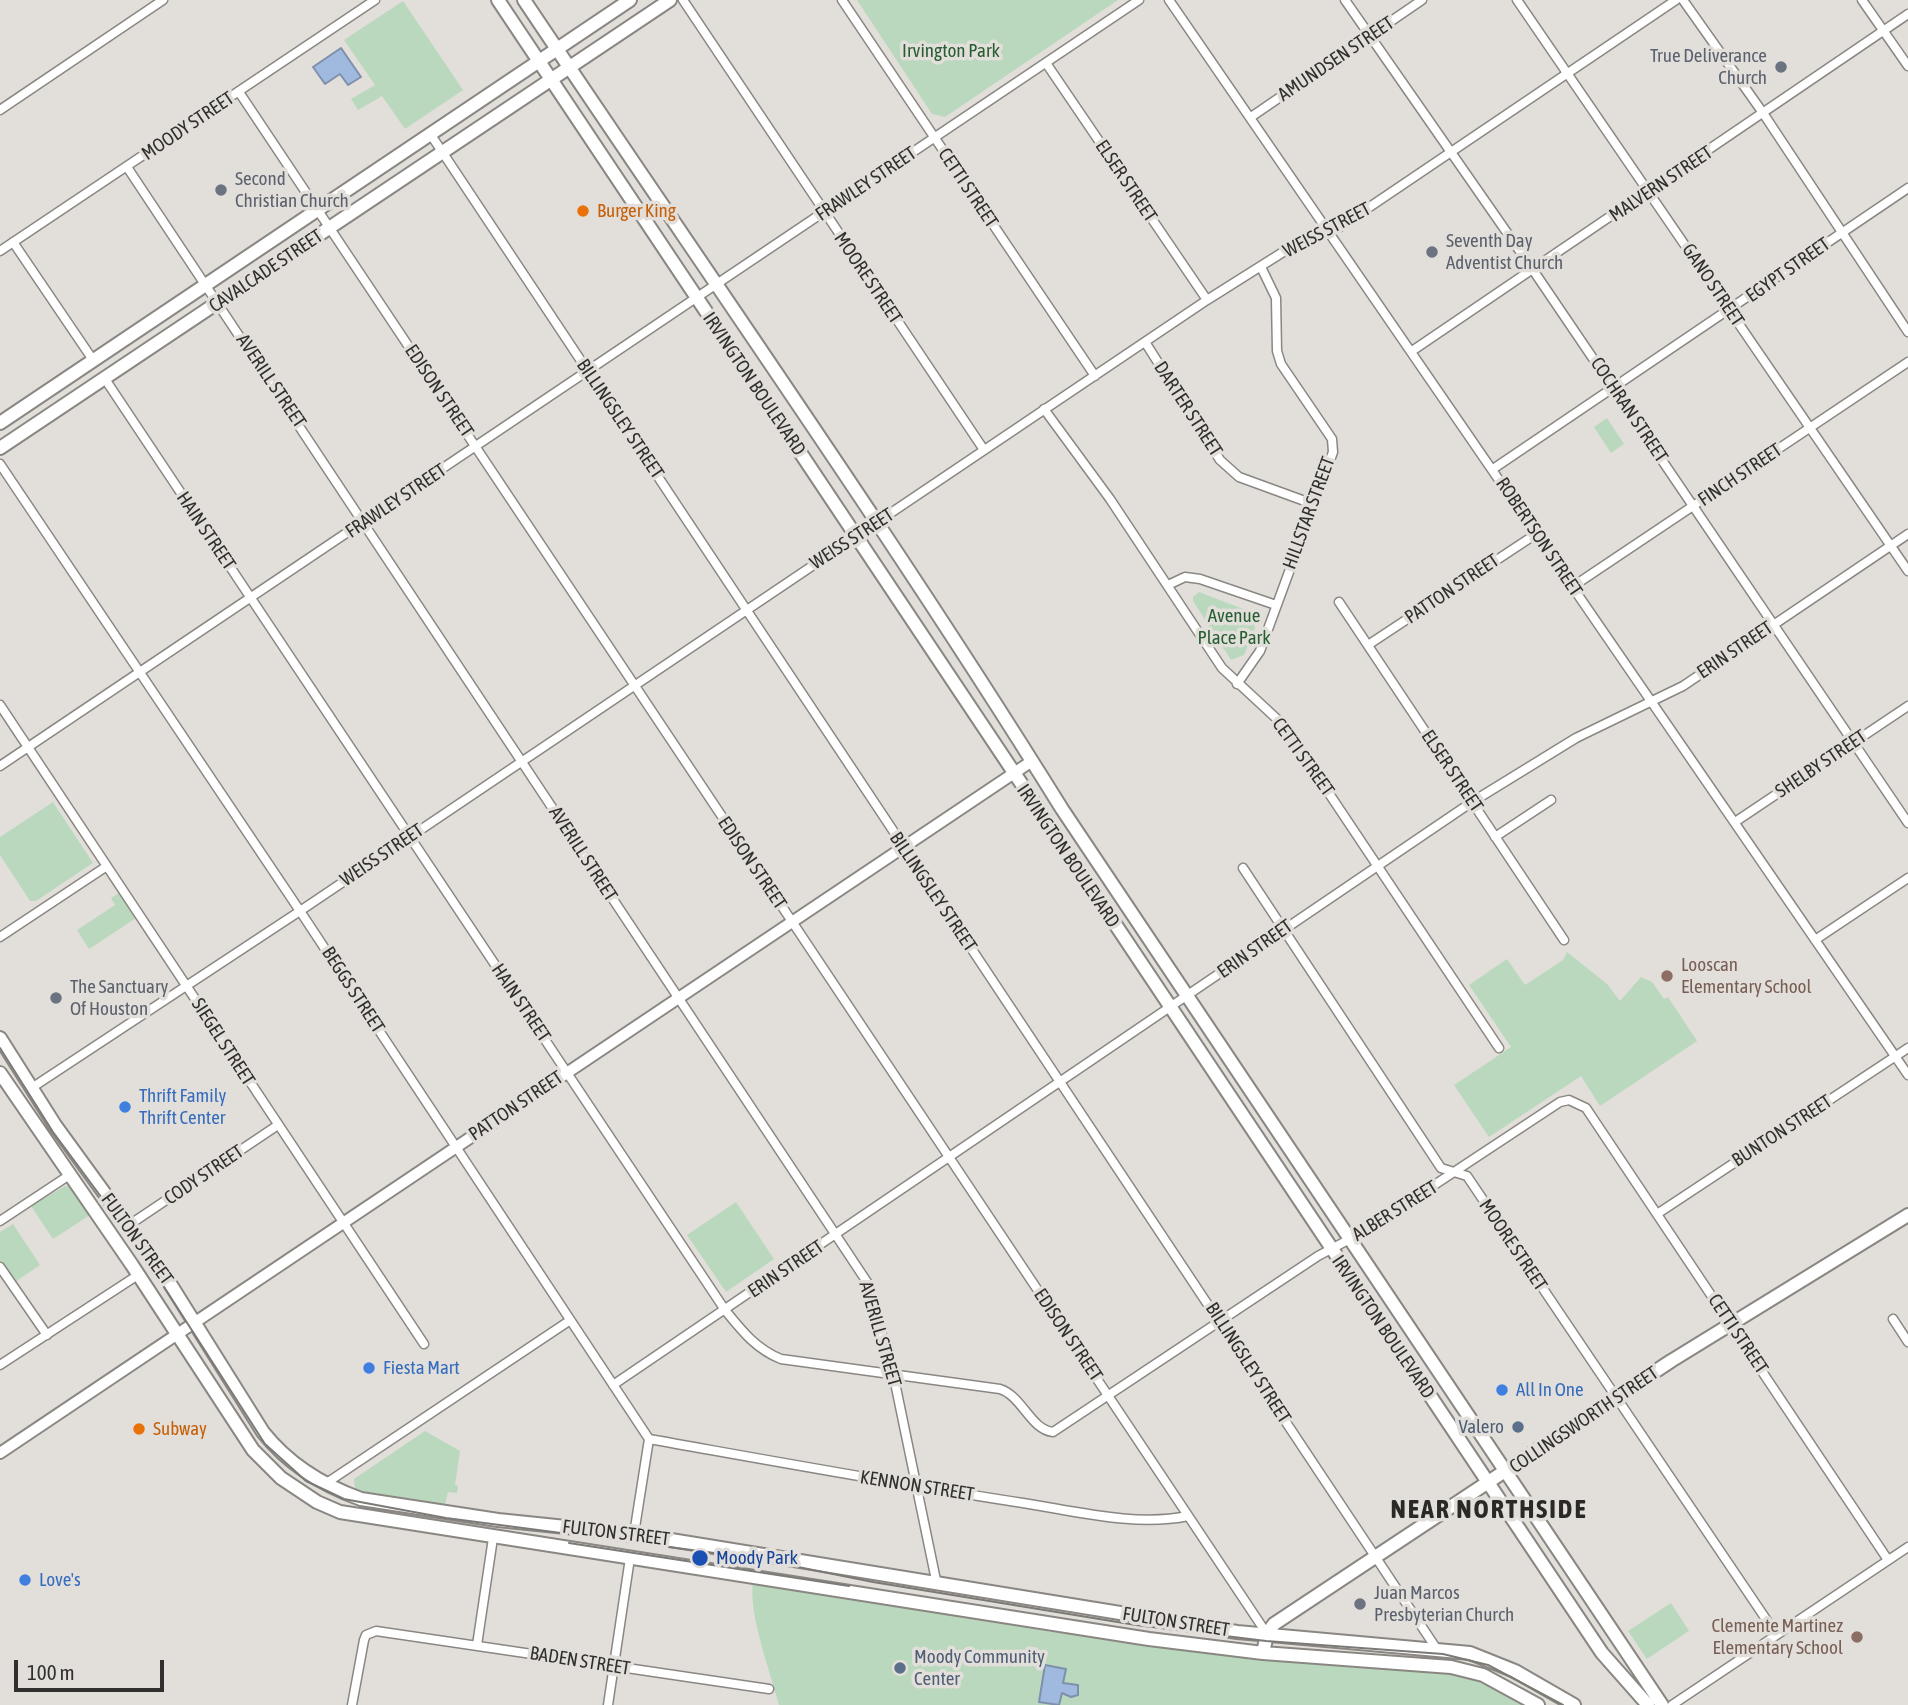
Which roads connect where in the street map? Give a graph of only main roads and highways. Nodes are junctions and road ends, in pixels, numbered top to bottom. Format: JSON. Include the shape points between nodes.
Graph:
{"nodes":[{"id":1,"x":498,"y":0,"type":"edge"},
{"id":2,"x":524,"y":0,"type":"edge"},
{"id":3,"x":631,"y":0,"type":"edge"},
{"id":4,"x":670,"y":0,"type":"edge"},
{"id":5,"x":557,"y":50,"type":"junction"},
{"id":6,"x":540,"y":62,"type":"junction"},
{"id":7,"x":569,"y":68,"type":"junction"},
{"id":8,"x":551,"y":79,"type":"junction"},
{"id":9,"x":636,"y":163,"type":"junction"},
{"id":10,"x":615,"y":176,"type":"junction"},
{"id":11,"x":798,"y":405,"type":"junction"},
{"id":12,"x":777,"y":419,"type":"junction"},
{"id":13,"x":0,"y":423,"type":"edge"},
{"id":14,"x":0,"y":447,"type":"edge"},
{"id":15,"x":949,"y":632,"type":"junction"},
{"id":16,"x":929,"y":644,"type":"junction"},
{"id":17,"x":1085,"y":843,"type":"junction"},
{"id":18,"x":1066,"y":855,"type":"junction"},
{"id":19,"x":0,"y":1038,"type":"edge"},
{"id":20,"x":1,"y":1075,"type":"edge"},
{"id":21,"x":1268,"y":1117,"type":"junction"},
{"id":22,"x":1250,"y":1129,"type":"junction"},
{"id":23,"x":1908,"y":1215,"type":"edge"},
{"id":24,"x":1442,"y":1376,"type":"junction"},
{"id":25,"x":1424,"y":1388,"type":"junction"},
{"id":26,"x":1506,"y":1472,"type":"junction"},
{"id":27,"x":1489,"y":1484,"type":"junction"},
{"id":28,"x":1588,"y":1594,"type":"junction"},
{"id":29,"x":1569,"y":1604,"type":"junction"},
{"id":30,"x":1266,"y":1634,"type":"junction"},
{"id":31,"x":1263,"y":1653,"type":"junction"},
{"id":32,"x":1644,"y":1703,"type":"edge"},
{"id":33,"x":1538,"y":1705,"type":"edge"},
{"id":34,"x":1574,"y":1705,"type":"edge"},
{"id":35,"x":1662,"y":1705,"type":"edge"}],
"edges":[{"from":1,"to":6,"type":"main road","name":"IRVINGTON BOULEVARD"},
{"from":2,"to":5,"type":"main road","name":"IRVINGTON BOULEVARD"},
{"from":3,"to":5,"type":"main road","name":"CAVALCADE STREET"},
{"from":4,"to":7,"type":"main road","name":"CAVALCADE STREET"},
{"from":5,"to":6,"type":"main road","name":"CAVALCADE STREET"},
{"from":5,"to":7,"type":"main road","name":"IRVINGTON BOULEVARD"},
{"from":6,"to":8,"type":"main road","name":"IRVINGTON BOULEVARD"},
{"from":6,"to":13,"type":"main road","name":"CAVALCADE STREET"},
{"from":7,"to":8,"type":"main road","name":"CAVALCADE STREET"},
{"from":7,"to":9,"type":"main road","name":"IRVINGTON BOULEVARD"},
{"from":8,"to":10,"type":"main road","name":"IRVINGTON BOULEVARD"},
{"from":8,"to":14,"type":"main road","name":"CAVALCADE STREET"},
{"from":9,"to":10,"type":"main road"},
{"from":9,"to":11,"type":"main road","name":"IRVINGTON BOULEVARD"},
{"from":10,"to":12,"type":"main road","name":"IRVINGTON BOULEVARD"},
{"from":11,"to":12,"type":"main road"},
{"from":11,"to":15,"type":"main road","name":"IRVINGTON BOULEVARD"},
{"from":12,"to":16,"type":"main road","name":"IRVINGTON BOULEVARD"},
{"from":15,"to":16,"type":"main road"},
{"from":15,"to":17,"type":"main road","name":"IRVINGTON BOULEVARD"},
{"from":16,"to":18,"type":"main road","name":"IRVINGTON BOULEVARD"},
{"from":17,"to":18,"type":"main road"},
{"from":17,"to":21,"type":"main road","name":"IRVINGTON BOULEVARD"},
{"from":18,"to":22,"type":"main road","name":"IRVINGTON BOULEVARD"},
{"from":19,"to":30,"type":"main road","name":"FULTON STREET","via":[[55,1125],[194,1321],[263,1432],[279,1451],[325,1485],[361,1499],[634,1534]]},
{"from":20,"to":31,"type":"main road","name":"FULTON STREET","via":[[253,1450],[299,1491],[340,1511]]},
{"from":21,"to":22,"type":"main road"},
{"from":21,"to":24,"type":"main road","name":"IRVINGTON BOULEVARD"},
{"from":22,"to":25,"type":"main road","name":"IRVINGTON BOULEVARD"},
{"from":23,"to":26,"type":"main road","name":"COLLINGSWORTH STREET","via":[[1731,1324]]},
{"from":24,"to":25,"type":"main road"},
{"from":24,"to":26,"type":"main road","name":"IRVINGTON BOULEVARD"},
{"from":25,"to":27,"type":"main road","name":"IRVINGTON BOULEVARD"},
{"from":26,"to":27,"type":"main road","name":"COLLINGSWORTH STREET"},
{"from":26,"to":28,"type":"main road","name":"IRVINGTON BOULEVARD"},
{"from":27,"to":29,"type":"main road","name":"IRVINGTON BOULEVARD"},
{"from":27,"to":30,"type":"main road","name":"COLLINGSWORTH STREET","via":[[1274,1624]]},
{"from":28,"to":29,"type":"main road"},
{"from":28,"to":35,"type":"main road","name":"IRVINGTON BOULEVARD"},
{"from":29,"to":32,"type":"main road","name":"IRVINGTON BOULEVARD"},
{"from":30,"to":31,"type":"main road"},
{"from":30,"to":34,"type":"main road","name":"FULTON STREET","via":[[1436,1648],[1491,1660]]},
{"from":31,"to":33,"type":"main road","name":"FULTON STREET","via":[[1451,1667],[1483,1675]]}]}
